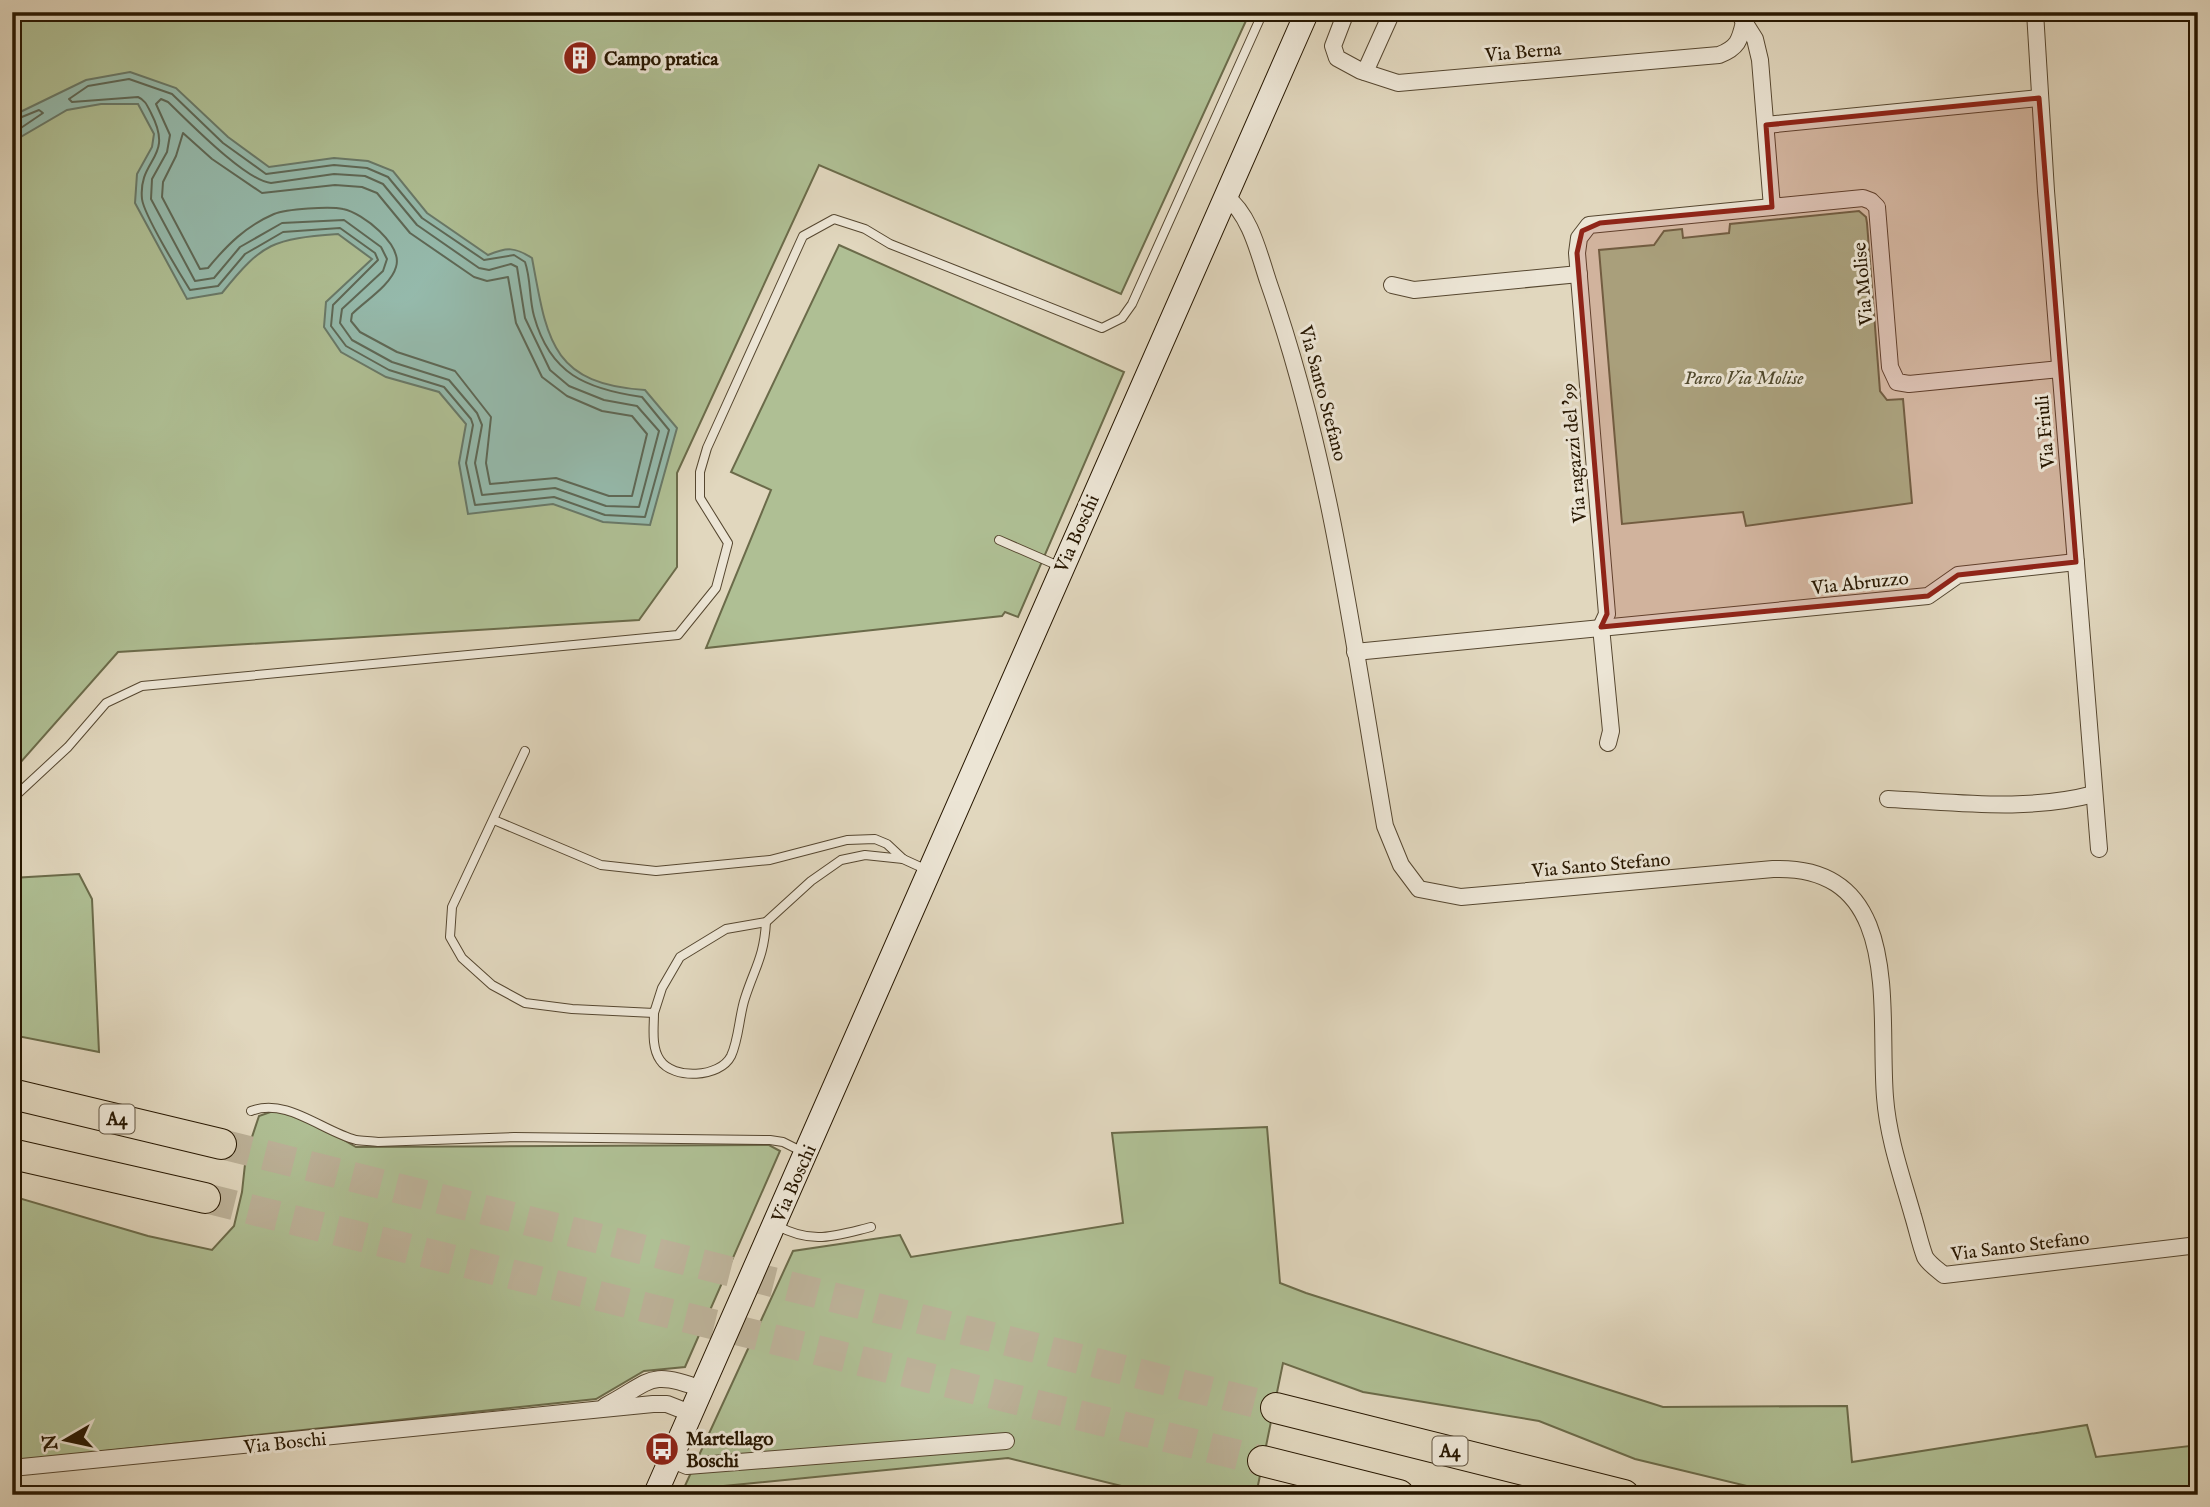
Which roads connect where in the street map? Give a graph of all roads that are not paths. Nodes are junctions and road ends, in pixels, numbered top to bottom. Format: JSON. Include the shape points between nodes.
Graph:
{"nodes":[{"id":1,"x":1263,"y":12,"type":"edge"},
{"id":2,"x":1307,"y":12,"type":"edge"},
{"id":3,"x":1346,"y":12,"type":"edge"},
{"id":4,"x":1392,"y":12,"type":"edge"},
{"id":5,"x":2035,"y":12,"type":"edge"},
{"id":6,"x":1743,"y":15,"type":"edge"},
{"id":7,"x":1365,"y":72,"type":"junction"},
{"id":8,"x":2039,"y":98,"type":"junction"},
{"id":9,"x":1766,"y":125,"type":"junction"},
{"id":10,"x":1226,"y":197,"type":"junction"},
{"id":11,"x":1772,"y":207,"type":"junction"},
{"id":12,"x":1579,"y":274,"type":"junction"},
{"id":13,"x":1392,"y":285,"type":"dead end"},
{"id":14,"x":2060,"y":369,"type":"junction"},
{"id":15,"x":999,"y":540,"type":"dead end"},
{"id":16,"x":2076,"y":562,"type":"junction"},
{"id":17,"x":1061,"y":567,"type":"junction"},
{"id":18,"x":1601,"y":627,"type":"junction"},
{"id":19,"x":1355,"y":652,"type":"junction"},
{"id":20,"x":1608,"y":743,"type":"dead end"},
{"id":21,"x":525,"y":751,"type":"dead end"},
{"id":22,"x":2094,"y":794,"type":"junction"},
{"id":23,"x":12,"y":799,"type":"edge"},
{"id":24,"x":1888,"y":799,"type":"dead end"},
{"id":25,"x":494,"y":820,"type":"junction"},
{"id":26,"x":2099,"y":849,"type":"dead end"},
{"id":27,"x":903,"y":859,"type":"junction"},
{"id":28,"x":930,"y":871,"type":"junction"},
{"id":29,"x":766,"y":922,"type":"junction"},
{"id":30,"x":654,"y":1013,"type":"junction"},
{"id":31,"x":12,"y":1094,"type":"edge"},
{"id":32,"x":251,"y":1111,"type":"dead end"},
{"id":33,"x":221,"y":1144,"type":"tunnel mouth"},
{"id":34,"x":12,"y":1154,"type":"edge"},
{"id":35,"x":806,"y":1154,"type":"junction"},
{"id":36,"x":205,"y":1198,"type":"tunnel mouth"},
{"id":37,"x":774,"y":1224,"type":"junction"},
{"id":38,"x":871,"y":1227,"type":"dead end"},
{"id":39,"x":2198,"y":1245,"type":"edge"},
{"id":40,"x":701,"y":1389,"type":"junction"},
{"id":41,"x":1276,"y":1408,"type":"tunnel mouth"},
{"id":42,"x":599,"y":1409,"type":"junction"},
{"id":43,"x":690,"y":1413,"type":"junction"},
{"id":44,"x":1006,"y":1441,"type":"dead end"},
{"id":45,"x":670,"y":1459,"type":"junction"},
{"id":46,"x":1263,"y":1461,"type":"tunnel mouth"},
{"id":47,"x":12,"y":1468,"type":"edge"},
{"id":48,"x":655,"y":1495,"type":"edge"},
{"id":49,"x":1399,"y":1495,"type":"edge"},
{"id":50,"x":1624,"y":1495,"type":"edge"}],
"edges":[{"from":1,"to":23,"type":"lane","via":[[1132,304],[1122,318],[1102,328],[834,219],[803,236],[707,448],[700,498],[728,543],[716,588],[678,635],[142,686],[106,703],[68,747]]},
{"from":2,"to":10,"type":"main road","name":"Via Boschi"},
{"from":3,"to":7,"type":"street","name":"Via Berna","via":[[1334,53]]},
{"from":4,"to":7,"type":"street"},
{"from":5,"to":8,"type":"street","name":"Via Friuli"},
{"from":6,"to":7,"type":"street","name":"Via Berna","via":[[1741,40],[1719,55],[1398,83]]},
{"from":6,"to":9,"type":"street","name":"Via Berna","via":[[1760,60]]},
{"from":8,"to":9,"type":"street"},
{"from":8,"to":14,"type":"street","name":"Via Friuli"},
{"from":9,"to":11,"type":"street"},
{"from":10,"to":17,"type":"main road","name":"Via Boschi"},
{"from":10,"to":19,"type":"street","name":"Via Santo Stefano","via":[[1237,205],[1255,243],[1288,338],[1323,467]]},
{"from":11,"to":12,"type":"street","name":"Via ragazzi del '99","via":[[1588,225],[1579,238]]},
{"from":11,"to":14,"type":"street","name":"Via Molise","via":[[1863,198],[1877,207],[1890,367],[1897,382]]},
{"from":12,"to":13,"type":"street","via":[[1414,290]]},
{"from":12,"to":18,"type":"street","name":"Via ragazzi del '99","via":[[1607,614]]},
{"from":14,"to":16,"type":"street","name":"Via Friuli"},
{"from":15,"to":17,"type":"lane"},
{"from":16,"to":18,"type":"street","name":"Via Abruzzo","via":[[1958,575],[1928,596]]},
{"from":16,"to":22,"type":"street","name":"Via Friuli"},
{"from":17,"to":28,"type":"main road","name":"Via Boschi"},
{"from":18,"to":19,"type":"street"},
{"from":18,"to":20,"type":"street","name":"Via ragazzi del '99","via":[[1611,731]]},
{"from":19,"to":39,"type":"street","name":"Via Santo Stefano","via":[[1385,827],[1401,865],[1419,889],[1461,897],[1796,869],[1845,890],[1878,951],[1883,978],[1885,1098],[1895,1155],[1926,1259],[1944,1275]]},
{"from":21,"to":25,"type":"lane"},
{"from":22,"to":24,"type":"street","via":[[1995,806]]},
{"from":22,"to":26,"type":"street","name":"Via Friuli"},
{"from":25,"to":27,"type":"lane","via":[[601,865],[656,871],[770,860],[847,840],[875,839]]},
{"from":25,"to":30,"type":"lane","via":[[452,906],[450,937],[463,958],[492,985],[525,1003]]},
{"from":27,"to":28,"type":"lane"},
{"from":27,"to":29,"type":"lane","via":[[865,855],[841,860]]},
{"from":28,"to":35,"type":"main road","name":"Via Boschi"},
{"from":29,"to":30,"type":"lane","via":[[726,929],[680,957]]},
{"from":29,"to":30,"type":"lane","via":[[764,952],[745,999],[730,1057],[720,1067],[704,1073],[670,1069],[659,1059],[653,1037]]},
{"from":31,"to":33,"type":"highway","number":"A4"},
{"from":32,"to":35,"type":"lane","via":[[265,1105],[355,1139],[378,1142],[514,1137],[770,1140]]},
{"from":34,"to":36,"type":"highway"},
{"from":35,"to":37,"type":"main road","name":"Via Boschi"},
{"from":37,"to":38,"type":"lane","via":[[821,1239]]},
{"from":37,"to":40,"type":"main road","name":"Via Boschi"},
{"from":40,"to":42,"type":"street","via":[[661,1377],[648,1379]]},
{"from":40,"to":43,"type":"main road","name":"Via Boschi"},
{"from":41,"to":50,"type":"highway","number":"A4"},
{"from":42,"to":43,"type":"street","name":"Via Boschi","via":[[667,1404]]},
{"from":42,"to":47,"type":"street","name":"Via Boschi"},
{"from":43,"to":45,"type":"main road","name":"Via Boschi"},
{"from":44,"to":45,"type":"street","via":[[687,1466]]},
{"from":45,"to":48,"type":"main road","name":"Via Boschi"},
{"from":46,"to":49,"type":"highway"}]}
